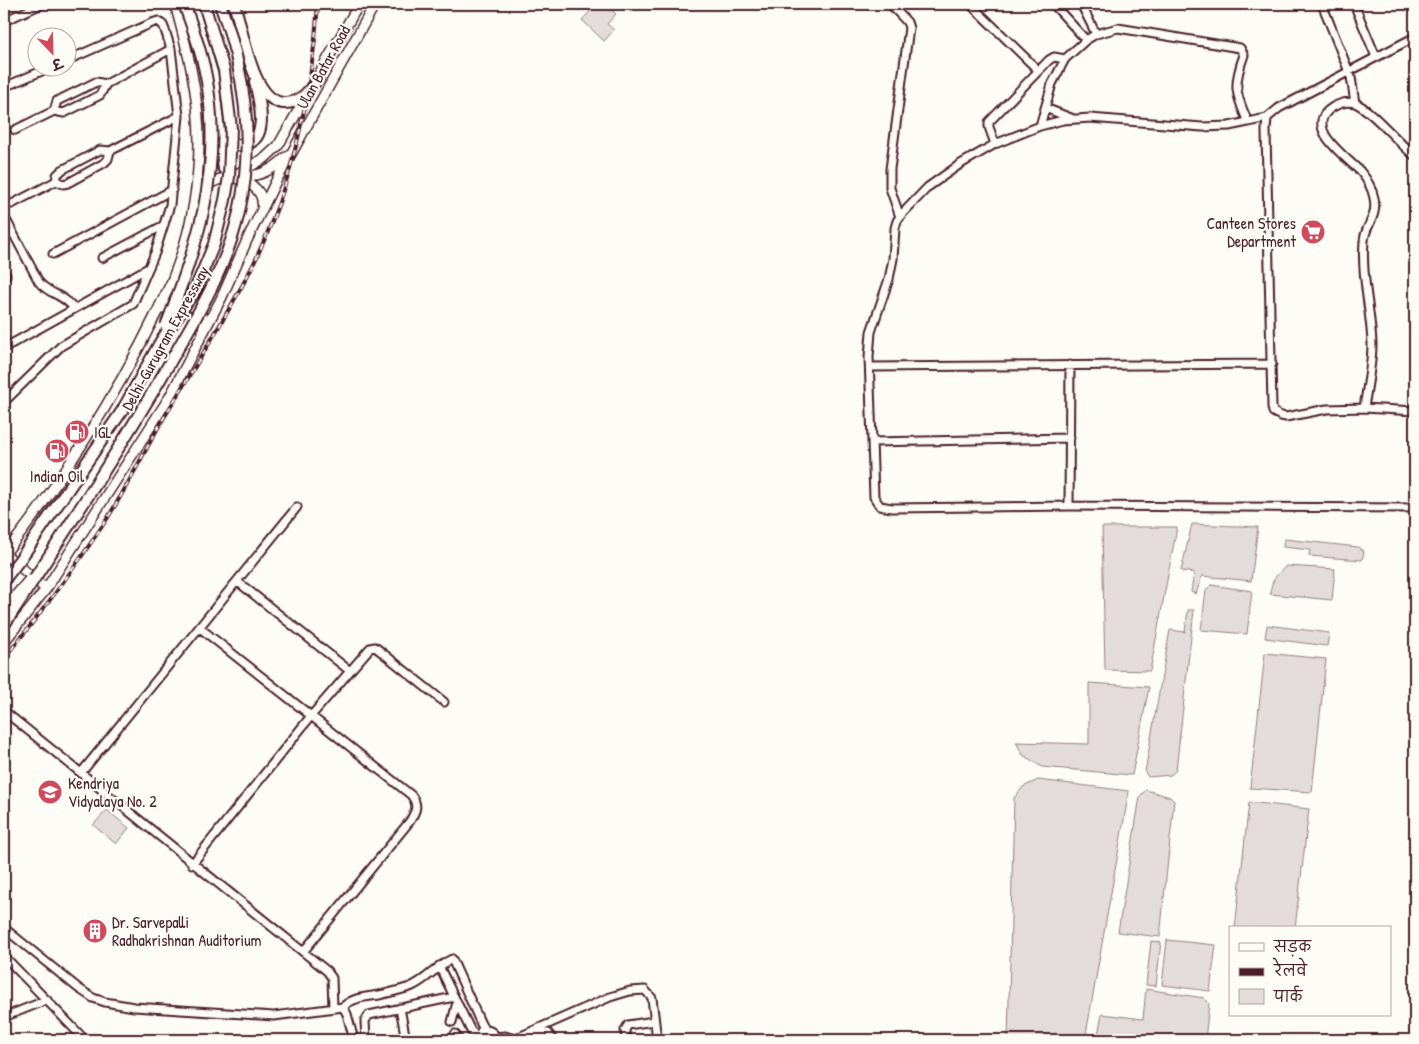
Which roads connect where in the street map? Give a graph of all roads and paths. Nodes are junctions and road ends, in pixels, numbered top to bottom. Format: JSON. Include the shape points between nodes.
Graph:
{"nodes":[{"id":1,"x":42,"y":4,"type":"edge"},
{"id":2,"x":175,"y":4,"type":"edge"},
{"id":3,"x":184,"y":4,"type":"edge"},
{"id":4,"x":192,"y":4,"type":"edge"},
{"id":5,"x":204,"y":4,"type":"edge"},
{"id":6,"x":220,"y":4,"type":"edge"},
{"id":7,"x":234,"y":4,"type":"edge"},
{"id":8,"x":359,"y":4,"type":"edge"},
{"id":9,"x":375,"y":4,"type":"edge"},
{"id":10,"x":890,"y":4,"type":"edge"},
{"id":11,"x":970,"y":4,"type":"edge"},
{"id":12,"x":1053,"y":4,"type":"edge"},
{"id":13,"x":1081,"y":4,"type":"edge"},
{"id":14,"x":1322,"y":4,"type":"edge"},
{"id":15,"x":1354,"y":4,"type":"edge"},
{"id":16,"x":33,"y":6,"type":"edge"},
{"id":17,"x":4,"y":21,"type":"edge"},
{"id":18,"x":1096,"y":34,"type":"junction"},
{"id":19,"x":1415,"y":37,"type":"edge"},
{"id":20,"x":1086,"y":40,"type":"junction"},
{"id":21,"x":171,"y":49,"type":"junction"},
{"id":22,"x":78,"y":56,"type":"edge"},
{"id":23,"x":1376,"y":57,"type":"junction"},
{"id":24,"x":1065,"y":59,"type":"junction"},
{"id":25,"x":251,"y":64,"type":"junction"},
{"id":26,"x":1038,"y":70,"type":"junction"},
{"id":27,"x":1349,"y":71,"type":"junction"},
{"id":28,"x":28,"y":77,"type":"edge"},
{"id":29,"x":318,"y":78,"type":"junction"},
{"id":30,"x":106,"y":84,"type":"junction"},
{"id":31,"x":4,"y":87,"type":"edge"},
{"id":32,"x":1355,"y":103,"type":"junction"},
{"id":33,"x":1045,"y":108,"type":"junction"},
{"id":34,"x":54,"y":111,"type":"junction"},
{"id":35,"x":180,"y":116,"type":"junction"},
{"id":36,"x":1073,"y":118,"type":"junction"},
{"id":37,"x":1267,"y":118,"type":"junction"},
{"id":38,"x":1248,"y":122,"type":"junction"},
{"id":39,"x":218,"y":123,"type":"junction"},
{"id":40,"x":1040,"y":126,"type":"junction"},
{"id":41,"x":15,"y":130,"type":"dead end"},
{"id":42,"x":297,"y":144,"type":"junction"},
{"id":43,"x":996,"y":144,"type":"junction"},
{"id":44,"x":199,"y":147,"type":"junction"},
{"id":45,"x":110,"y":151,"type":"junction"},
{"id":46,"x":1415,"y":156,"type":"edge"},
{"id":47,"x":224,"y":169,"type":"junction"},
{"id":48,"x":237,"y":174,"type":"junction"},
{"id":49,"x":56,"y":181,"type":"junction"},
{"id":50,"x":172,"y":190,"type":"junction"},
{"id":51,"x":194,"y":202,"type":"junction"},
{"id":52,"x":12,"y":204,"type":"dead end"},
{"id":53,"x":260,"y":215,"type":"junction"},
{"id":54,"x":4,"y":216,"type":"edge"},
{"id":55,"x":900,"y":217,"type":"junction"},
{"id":56,"x":164,"y":225,"type":"junction"},
{"id":57,"x":12,"y":232,"type":"junction"},
{"id":58,"x":4,"y":237,"type":"edge"},
{"id":59,"x":53,"y":254,"type":"dead end"},
{"id":60,"x":102,"y":258,"type":"dead end"},
{"id":61,"x":148,"y":268,"type":"junction"},
{"id":62,"x":74,"y":309,"type":"junction"},
{"id":63,"x":157,"y":311,"type":"junction"},
{"id":64,"x":202,"y":334,"type":"junction"},
{"id":65,"x":161,"y":341,"type":"junction"},
{"id":66,"x":4,"y":348,"type":"edge"},
{"id":67,"x":1272,"y":364,"type":"junction"},
{"id":68,"x":1070,"y":365,"type":"junction"},
{"id":69,"x":870,"y":367,"type":"junction"},
{"id":70,"x":4,"y":402,"type":"edge"},
{"id":71,"x":1364,"y":408,"type":"junction"},
{"id":72,"x":1415,"y":411,"type":"edge"},
{"id":73,"x":1070,"y":438,"type":"junction"},
{"id":74,"x":872,"y":442,"type":"junction"},
{"id":75,"x":1069,"y":506,"type":"junction"},
{"id":76,"x":297,"y":508,"type":"dead end"},
{"id":77,"x":1415,"y":508,"type":"edge"},
{"id":78,"x":4,"y":553,"type":"edge"},
{"id":79,"x":44,"y":563,"type":"junction"},
{"id":80,"x":4,"y":580,"type":"edge"},
{"id":81,"x":238,"y":582,"type":"junction"},
{"id":82,"x":46,"y":589,"type":"junction"},
{"id":83,"x":4,"y":609,"type":"edge"},
{"id":84,"x":4,"y":625,"type":"edge"},
{"id":85,"x":200,"y":628,"type":"junction"},
{"id":86,"x":4,"y":642,"type":"edge"},
{"id":87,"x":350,"y":671,"type":"junction"},
{"id":88,"x":444,"y":702,"type":"dead end"},
{"id":89,"x":4,"y":711,"type":"edge"},
{"id":90,"x":311,"y":716,"type":"junction"},
{"id":91,"x":81,"y":773,"type":"junction"},
{"id":92,"x":192,"y":864,"type":"junction"},
{"id":93,"x":4,"y":928,"type":"edge"},
{"id":94,"x":303,"y":952,"type":"junction"},
{"id":95,"x":4,"y":957,"type":"edge"},
{"id":96,"x":439,"y":966,"type":"junction"},
{"id":97,"x":455,"y":999,"type":"junction"},
{"id":98,"x":47,"y":1000,"type":"junction"},
{"id":99,"x":344,"y":1007,"type":"junction"},
{"id":100,"x":333,"y":1008,"type":"junction"},
{"id":101,"x":400,"y":1008,"type":"junction"},
{"id":102,"x":4,"y":1017,"type":"edge"},
{"id":103,"x":654,"y":1021,"type":"junction"},
{"id":104,"x":452,"y":1022,"type":"dead end"},
{"id":105,"x":485,"y":1030,"type":"junction"},
{"id":106,"x":529,"y":1033,"type":"junction"},
{"id":107,"x":477,"y":1038,"type":"edge"},
{"id":108,"x":496,"y":1039,"type":"edge"},
{"id":109,"x":85,"y":1040,"type":"edge"},
{"id":110,"x":354,"y":1040,"type":"edge"},
{"id":111,"x":366,"y":1040,"type":"edge"},
{"id":112,"x":406,"y":1040,"type":"edge"},
{"id":113,"x":513,"y":1040,"type":"edge"},
{"id":114,"x":553,"y":1040,"type":"edge"},
{"id":115,"x":626,"y":1040,"type":"edge"},
{"id":116,"x":657,"y":1040,"type":"edge"}],
"edges":[{"from":1,"to":16,"type":"street"},
{"from":2,"to":44,"type":"main road","via":[[194,80]]},
{"from":3,"to":65,"type":"highway","bridge":true,"via":[[208,88],[212,126],[210,172],[195,248]]},
{"from":4,"to":39,"type":"highway","via":[[213,76]]},
{"from":5,"to":65,"type":"highway","name":"Delhi-Gurugram Expressway","bridge":true,"via":[[227,87],[231,128],[229,177],[220,223],[205,268],[186,305]]},
{"from":6,"to":79,"type":"highway","name":"Delhi-Gurugram Expressway","bridge":true,"via":[[235,52],[246,116],[245,172],[234,231],[218,276],[200,310],[136,421]]},
{"from":7,"to":25,"type":"highway"},
{"from":8,"to":29,"type":"main road","name":"Ulan Batar Road"},
{"from":9,"to":42,"type":"main road","name":"Ulan Batar Road"},
{"from":10,"to":55,"type":"street","via":[[909,28],[890,169],[890,188]]},
{"from":11,"to":26,"type":"street"},
{"from":12,"to":20,"type":"street"},
{"from":13,"to":18,"type":"street"},
{"from":14,"to":27,"type":"street"},
{"from":15,"to":23,"type":"street"},
{"from":16,"to":17,"type":"street"},
{"from":18,"to":20,"type":"street"},
{"from":18,"to":38,"type":"street","via":[[1118,28],[1240,48],[1244,54],[1236,89]]},
{"from":19,"to":23,"type":"street"},
{"from":20,"to":24,"type":"street"},
{"from":21,"to":22,"type":"street","via":[[163,25],[155,22]]},
{"from":21,"to":30,"type":"street"},
{"from":21,"to":35,"type":"street"},
{"from":23,"to":27,"type":"street"},
{"from":24,"to":26,"type":"street","via":[[1052,58]]},
{"from":24,"to":33,"type":"street","via":[[1052,84]]},
{"from":25,"to":29,"type":"highway","via":[[265,93],[280,102],[293,102],[303,97]]},
{"from":25,"to":39,"type":"highway","via":[[261,124],[259,134],[249,144],[236,146],[224,137]]},
{"from":26,"to":43,"type":"street","via":[[989,122]]},
{"from":27,"to":32,"type":"street"},
{"from":27,"to":37,"type":"street","via":[[1279,108]]},
{"from":28,"to":31,"type":"street"},
{"from":29,"to":48,"type":"main road","name":"Ulan Batar Road","via":[[274,152]]},
{"from":30,"to":34,"type":"street","via":[[100,95],[64,112]]},
{"from":30,"to":34,"type":"street","via":[[96,82],[57,101]]},
{"from":32,"to":46,"type":"street"},
{"from":32,"to":71,"type":"street","via":[[1335,106],[1325,114],[1322,124],[1328,140],[1369,184],[1374,199],[1374,215],[1364,242],[1372,348]]},
{"from":33,"to":36,"type":"street"},
{"from":33,"to":40,"type":"street"},
{"from":34,"to":41,"type":"street"},
{"from":35,"to":45,"type":"street"},
{"from":35,"to":50,"type":"street"},
{"from":36,"to":38,"type":"street","via":[[1202,127]]},
{"from":36,"to":40,"type":"street"},
{"from":37,"to":38,"type":"street"},
{"from":37,"to":67,"type":"street"},
{"from":39,"to":47,"type":"highway"},
{"from":40,"to":43,"type":"street"},
{"from":42,"to":48,"type":"main road","via":[[271,169],[250,176]]},
{"from":42,"to":53,"type":"main road"},
{"from":43,"to":55,"type":"street","via":[[936,180]]},
{"from":44,"to":47,"type":"main road"},
{"from":44,"to":51,"type":"main road"},
{"from":45,"to":49,"type":"street","via":[[100,150],[62,170],[56,175]]},
{"from":45,"to":49,"type":"street","via":[[104,163],[66,184]]},
{"from":47,"to":48,"type":"main road"},
{"from":49,"to":52,"type":"street"},
{"from":50,"to":56,"type":"street"},
{"from":50,"to":59,"type":"street"},
{"from":51,"to":53,"type":"main road","via":[[211,183],[226,178],[242,180],[253,185],[260,194],[263,206]]},
{"from":51,"to":63,"type":"main road","via":[[173,278]]},
{"from":53,"to":64,"type":"main road"},
{"from":54,"to":57,"type":"street"},
{"from":55,"to":69,"type":"street","via":[[895,228],[889,279],[871,332]]},
{"from":56,"to":60,"type":"street"},
{"from":56,"to":61,"type":"street"},
{"from":57,"to":58,"type":"street"},
{"from":57,"to":62,"type":"street","via":[[42,286],[65,298]]},
{"from":61,"to":62,"type":"street"},
{"from":61,"to":70,"type":"street","via":[[133,304],[61,346]]},
{"from":62,"to":66,"type":"street"},
{"from":63,"to":64,"type":"main road","via":[[173,303],[192,306],[202,316]]},
{"from":63,"to":78,"type":"main road","via":[[103,411]]},
{"from":64,"to":82,"type":"main road","via":[[169,398]]},
{"from":65,"to":80,"type":"highway","name":"Delhi-Gurugram Expressway","bridge":true,"via":[[122,411]]},
{"from":67,"to":68,"type":"street"},
{"from":67,"to":71,"type":"street","via":[[1272,407],[1276,415],[1286,417],[1327,409]]},
{"from":68,"to":69,"type":"street"},
{"from":68,"to":73,"type":"street"},
{"from":69,"to":74,"type":"street"},
{"from":71,"to":72,"type":"street"},
{"from":73,"to":74,"type":"street"},
{"from":73,"to":75,"type":"street"},
{"from":74,"to":75,"type":"street","via":[[874,497],[880,506]]},
{"from":75,"to":77,"type":"street"},
{"from":76,"to":81,"type":"street"},
{"from":78,"to":82,"type":"main road"},
{"from":79,"to":83,"type":"main road","bridge":true},
{"from":79,"to":84,"type":"highway","name":"Delhi-Gurugram Expressway","bridge":true},
{"from":81,"to":85,"type":"street"},
{"from":81,"to":87,"type":"street"},
{"from":82,"to":86,"type":"main road"},
{"from":85,"to":90,"type":"street"},
{"from":85,"to":91,"type":"street"},
{"from":87,"to":88,"type":"street","via":[[367,650],[375,647]]},
{"from":87,"to":90,"type":"street"},
{"from":89,"to":91,"type":"street"},
{"from":90,"to":92,"type":"street"},
{"from":90,"to":94,"type":"street","via":[[411,795],[417,806],[410,821]]},
{"from":91,"to":92,"type":"street"},
{"from":92,"to":94,"type":"street"},
{"from":93,"to":100,"type":"street","via":[[78,988],[105,1002],[134,1007],[274,1016]]},
{"from":94,"to":100,"type":"street","via":[[330,974]]},
{"from":95,"to":98,"type":"street"},
{"from":96,"to":97,"type":"street"},
{"from":96,"to":99,"type":"street","via":[[418,983],[355,999]]},
{"from":96,"to":105,"type":"street","via":[[452,959]]},
{"from":97,"to":101,"type":"street"},
{"from":97,"to":104,"type":"street"},
{"from":97,"to":107,"type":"street"},
{"from":98,"to":102,"type":"street"},
{"from":98,"to":109,"type":"street"},
{"from":99,"to":100,"type":"street"},
{"from":99,"to":110,"type":"street"},
{"from":101,"to":111,"type":"street","via":[[366,1018]]},
{"from":101,"to":112,"type":"street"},
{"from":103,"to":106,"type":"street","via":[[650,994],[645,990],[634,990],[610,997]]},
{"from":103,"to":115,"type":"street","via":[[628,1025]]},
{"from":103,"to":116,"type":"street"},
{"from":105,"to":107,"type":"street"},
{"from":105,"to":108,"type":"street","via":[[491,1031]]},
{"from":106,"to":113,"type":"street"},
{"from":106,"to":114,"type":"street","via":[[548,1033]]},
{"from":108,"to":113,"type":"street","via":[[505,1036]]}]}
